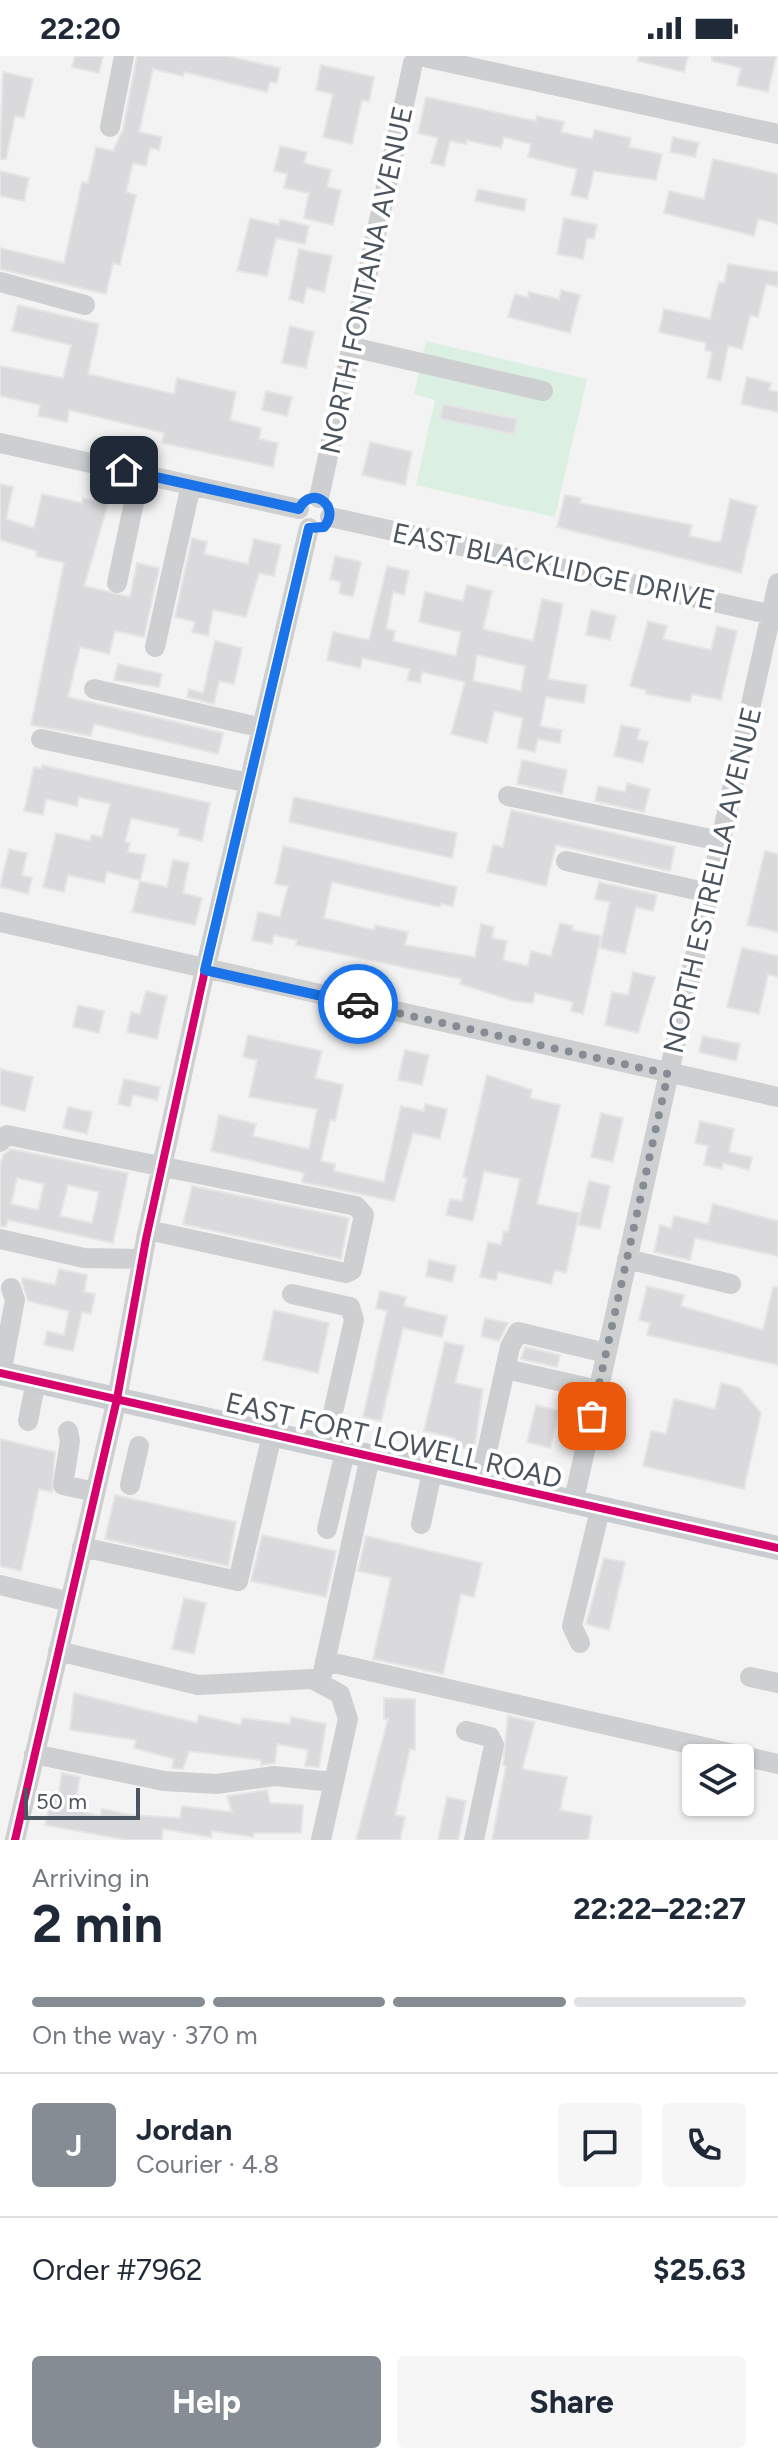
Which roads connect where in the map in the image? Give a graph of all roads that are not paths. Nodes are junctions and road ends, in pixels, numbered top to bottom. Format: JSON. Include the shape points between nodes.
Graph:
{"nodes":[{"id":1,"x":124,"y":56,"type":"edge"},
{"id":2,"x":419,"y":58,"type":"edge"},
{"id":3,"x":110,"y":127,"type":"dead end"},
{"id":4,"x":778,"y":134,"type":"edge"},
{"id":5,"x":0,"y":282,"type":"edge"},
{"id":6,"x":85,"y":305,"type":"dead end"},
{"id":7,"x":352,"y":347,"type":"junction"},
{"id":8,"x":543,"y":391,"type":"dead end"},
{"id":9,"x":0,"y":443,"type":"edge"},
{"id":10,"x":140,"y":474,"type":"junction"},
{"id":11,"x":191,"y":485,"type":"junction"},
{"id":12,"x":319,"y":498,"type":"junction"},
{"id":13,"x":299,"y":509,"type":"junction"},
{"id":14,"x":330,"y":517,"type":"junction"},
{"id":15,"x":309,"y":528,"type":"junction"},
{"id":16,"x":117,"y":583,"type":"dead end"},
{"id":17,"x":778,"y":583,"type":"edge"},
{"id":18,"x":774,"y":615,"type":"edge"},
{"id":19,"x":155,"y":647,"type":"dead end"},
{"id":20,"x":94,"y":689,"type":"dead end"},
{"id":21,"x":262,"y":728,"type":"junction"},
{"id":22,"x":41,"y":739,"type":"dead end"},
{"id":23,"x":249,"y":783,"type":"junction"},
{"id":24,"x":508,"y":796,"type":"dead end"},
{"id":25,"x":720,"y":841,"type":"junction"},
{"id":26,"x":566,"y":861,"type":"dead end"},
{"id":27,"x":709,"y":893,"type":"junction"},
{"id":28,"x":0,"y":922,"type":"edge"},
{"id":29,"x":205,"y":970,"type":"junction"},
{"id":30,"x":668,"y":1074,"type":"junction"},
{"id":31,"x":778,"y":1097,"type":"edge"},
{"id":32,"x":0,"y":1142,"type":"edge"},
{"id":33,"x":163,"y":1165,"type":"junction"},
{"id":34,"x":148,"y":1230,"type":"junction"},
{"id":35,"x":0,"y":1239,"type":"edge"},
{"id":36,"x":142,"y":1259,"type":"junction"},
{"id":37,"x":627,"y":1259,"type":"junction"},
{"id":38,"x":731,"y":1284,"type":"dead end"},
{"id":39,"x":11,"y":1288,"type":"dead end"},
{"id":40,"x":292,"y":1294,"type":"dead end"},
{"id":41,"x":606,"y":1353,"type":"junction"},
{"id":42,"x":506,"y":1369,"type":"junction"},
{"id":43,"x":1,"y":1373,"type":"edge"},
{"id":44,"x":36,"y":1381,"type":"junction"},
{"id":45,"x":598,"y":1390,"type":"junction"},
{"id":46,"x":117,"y":1399,"type":"junction"},
{"id":47,"x":334,"y":1408,"type":"dead end"},
{"id":48,"x":28,"y":1421,"type":"dead end"},
{"id":49,"x":68,"y":1431,"type":"dead end"},
{"id":50,"x":272,"y":1435,"type":"junction"},
{"id":51,"x":139,"y":1446,"type":"dead end"},
{"id":52,"x":345,"y":1452,"type":"junction"},
{"id":53,"x":370,"y":1457,"type":"junction"},
{"id":54,"x":432,"y":1472,"type":"junction"},
{"id":55,"x":480,"y":1483,"type":"junction"},
{"id":56,"x":130,"y":1485,"type":"dead end"},
{"id":57,"x":95,"y":1492,"type":"junction"},
{"id":58,"x":573,"y":1504,"type":"junction"},
{"id":59,"x":600,"y":1510,"type":"junction"},
{"id":60,"x":421,"y":1524,"type":"dead end"},
{"id":61,"x":327,"y":1529,"type":"dead end"},
{"id":62,"x":82,"y":1547,"type":"junction"},
{"id":63,"x":778,"y":1548,"type":"edge"},
{"id":64,"x":0,"y":1585,"type":"edge"},
{"id":65,"x":70,"y":1602,"type":"junction"},
{"id":66,"x":580,"y":1643,"type":"dead end"},
{"id":67,"x":58,"y":1651,"type":"junction"},
{"id":68,"x":325,"y":1661,"type":"junction"},
{"id":69,"x":750,"y":1677,"type":"dead end"},
{"id":70,"x":778,"y":1683,"type":"edge"},
{"id":71,"x":320,"y":1684,"type":"junction"},
{"id":72,"x":466,"y":1731,"type":"dead end"},
{"id":73,"x":34,"y":1754,"type":"junction"},
{"id":74,"x":778,"y":1764,"type":"edge"},
{"id":75,"x":334,"y":1782,"type":"junction"},
{"id":76,"x":15,"y":1840,"type":"edge"},
{"id":77,"x":321,"y":1840,"type":"edge"},
{"id":78,"x":474,"y":1840,"type":"edge"}],
"edges":[{"from":1,"to":3,"type":"street"},
{"from":2,"to":4,"type":"street"},
{"from":2,"to":7,"type":"street","name":"NORTH FONTANA AVENUE"},
{"from":5,"to":6,"type":"street"},
{"from":7,"to":8,"type":"street"},
{"from":7,"to":12,"type":"street","name":"NORTH FONTANA AVENUE"},
{"from":9,"to":10,"type":"street"},
{"from":10,"to":11,"type":"street"},
{"from":10,"to":16,"type":"street"},
{"from":11,"to":13,"type":"street"},
{"from":11,"to":19,"type":"street"},
{"from":12,"to":13,"type":"street","via":[[306,500]]},
{"from":12,"to":14,"type":"street","via":[[330,508]]},
{"from":13,"to":15,"type":"street"},
{"from":14,"to":15,"type":"street","via":[[324,527]]},
{"from":14,"to":18,"type":"street","name":"EAST BLACKLIDGE DRIVE"},
{"from":15,"to":21,"type":"street"},
{"from":17,"to":18,"type":"street","name":"NORTH ESTRELLA AVENUE"},
{"from":18,"to":25,"type":"street","name":"NORTH ESTRELLA AVENUE"},
{"from":20,"to":21,"type":"street"},
{"from":21,"to":23,"type":"street"},
{"from":22,"to":23,"type":"street"},
{"from":23,"to":29,"type":"street"},
{"from":24,"to":25,"type":"street"},
{"from":25,"to":27,"type":"street","name":"NORTH ESTRELLA AVENUE"},
{"from":26,"to":27,"type":"street"},
{"from":27,"to":30,"type":"street","name":"NORTH ESTRELLA AVENUE"},
{"from":28,"to":29,"type":"street"},
{"from":29,"to":30,"type":"street"},
{"from":29,"to":33,"type":"street"},
{"from":30,"to":31,"type":"street"},
{"from":30,"to":37,"type":"street","name":"NORTH ESTRELLA AVENUE"},
{"from":32,"to":33,"type":"street","via":[[7,1135]]},
{"from":33,"to":34,"type":"street"},
{"from":33,"to":34,"type":"street","via":[[356,1206],[364,1215],[352,1270],[346,1273]]},
{"from":34,"to":36,"type":"street"},
{"from":35,"to":36,"type":"street","via":[[84,1258]]},
{"from":36,"to":46,"type":"street"},
{"from":37,"to":38,"type":"street"},
{"from":37,"to":41,"type":"street","name":"NORTH ESTRELLA AVENUE"},
{"from":39,"to":43,"type":"street","via":[[15,1300]]},
{"from":40,"to":47,"type":"street","via":[[350,1307],[354,1320]]},
{"from":41,"to":42,"type":"street","via":[[518,1332]]},
{"from":41,"to":45,"type":"street","name":"NORTH ESTRELLA AVENUE"},
{"from":42,"to":45,"type":"street"},
{"from":42,"to":55,"type":"street"},
{"from":43,"to":44,"type":"main road","name":"EAST FORT LOWELL ROAD"},
{"from":44,"to":46,"type":"main road","name":"EAST FORT LOWELL ROAD"},
{"from":44,"to":48,"type":"street"},
{"from":45,"to":58,"type":"street","name":"NORTH ESTRELLA AVENUE"},
{"from":46,"to":50,"type":"main road","name":"EAST FORT LOWELL ROAD"},
{"from":46,"to":57,"type":"street"},
{"from":49,"to":57,"type":"street","via":[[63,1485]]},
{"from":50,"to":52,"type":"main road","name":"EAST FORT LOWELL ROAD"},
{"from":50,"to":62,"type":"street","via":[[238,1581]]},
{"from":51,"to":56,"type":"street"},
{"from":52,"to":53,"type":"main road","name":"EAST FORT LOWELL ROAD"},
{"from":52,"to":61,"type":"street"},
{"from":53,"to":54,"type":"main road","name":"EAST FORT LOWELL ROAD"},
{"from":53,"to":68,"type":"street"},
{"from":54,"to":55,"type":"main road","name":"EAST FORT LOWELL ROAD"},
{"from":54,"to":60,"type":"street"},
{"from":55,"to":58,"type":"main road","name":"EAST FORT LOWELL ROAD"},
{"from":57,"to":62,"type":"street"},
{"from":58,"to":59,"type":"main road","name":"EAST FORT LOWELL ROAD"},
{"from":59,"to":63,"type":"main road","name":"EAST FORT LOWELL ROAD"},
{"from":59,"to":66,"type":"street","via":[[572,1626]]},
{"from":62,"to":65,"type":"street"},
{"from":64,"to":65,"type":"street"},
{"from":65,"to":67,"type":"street"},
{"from":67,"to":71,"type":"street","via":[[198,1685],[312,1679]]},
{"from":67,"to":73,"type":"street"},
{"from":68,"to":71,"type":"street"},
{"from":68,"to":74,"type":"street"},
{"from":69,"to":70,"type":"street"},
{"from":71,"to":75,"type":"street","via":[[340,1694],[348,1719]]},
{"from":72,"to":78,"type":"street","via":[[490,1737],[494,1745]]},
{"from":73,"to":75,"type":"street","via":[[164,1781],[217,1784],[274,1776]]},
{"from":73,"to":76,"type":"street"},
{"from":75,"to":77,"type":"street"}]}
